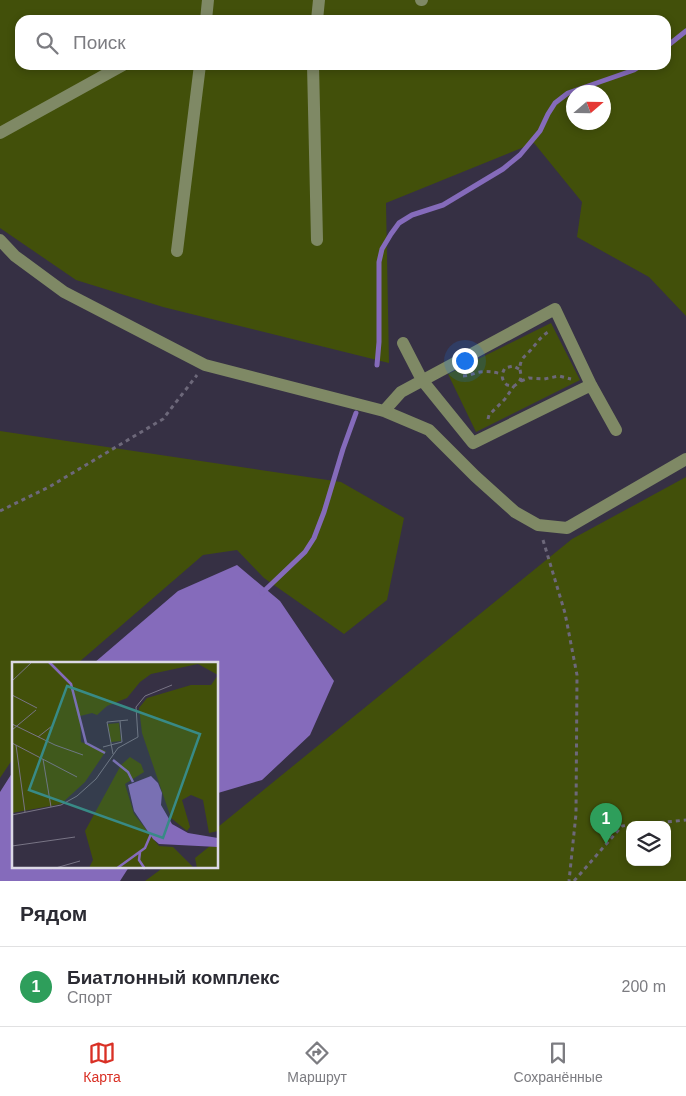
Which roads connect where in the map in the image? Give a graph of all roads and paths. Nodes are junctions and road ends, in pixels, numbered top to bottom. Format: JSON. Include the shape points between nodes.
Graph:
{"nodes":[{"id":1,"x":208,"y":0,"type":"edge"},
{"id":2,"x":319,"y":0,"type":"edge"},
{"id":3,"x":206,"y":15,"type":"edge"},
{"id":4,"x":318,"y":15,"type":"edge"},
{"id":5,"x":114,"y":70,"type":"edge"},
{"id":6,"x":199,"y":70,"type":"edge"},
{"id":7,"x":313,"y":70,"type":"edge"},
{"id":8,"x":0,"y":133,"type":"edge"},
{"id":9,"x":0,"y":240,"type":"edge"},
{"id":10,"x":317,"y":240,"type":"dead end"},
{"id":11,"x":177,"y":251,"type":"dead end"},
{"id":12,"x":555,"y":329,"type":"dead end"},
{"id":13,"x":403,"y":343,"type":"dead end"},
{"id":14,"x":205,"y":365,"type":"junction"},
{"id":15,"x":519,"y":369,"type":"junction"},
{"id":16,"x":502,"y":374,"type":"junction"},
{"id":17,"x":456,"y":376,"type":"dead end"},
{"id":18,"x":573,"y":379,"type":"dead end"},
{"id":19,"x":422,"y":380,"type":"junction"},
{"id":20,"x":520,"y":382,"type":"junction"},
{"id":21,"x":591,"y":385,"type":"junction"},
{"id":22,"x":514,"y":386,"type":"junction"},
{"id":23,"x":384,"y":411,"type":"junction"},
{"id":24,"x":488,"y":421,"type":"dead end"},
{"id":25,"x":616,"y":430,"type":"dead end"},
{"id":26,"x":686,"y":458,"type":"edge"},
{"id":27,"x":0,"y":511,"type":"edge"},
{"id":28,"x":538,"y":525,"type":"junction"},
{"id":29,"x":686,"y":820,"type":"edge"},
{"id":30,"x":671,"y":822,"type":"edge"},
{"id":31,"x":626,"y":826,"type":"edge"},
{"id":32,"x":569,"y":881,"type":"edge"},
{"id":33,"x":574,"y":881,"type":"edge"}],
"edges":[{"from":1,"to":3,"type":"street"},
{"from":2,"to":4,"type":"street"},
{"from":5,"to":8,"type":"street"},
{"from":6,"to":11,"type":"street"},
{"from":7,"to":10,"type":"street"},
{"from":9,"to":14,"type":"street","via":[[15,256],[64,292]]},
{"from":12,"to":15,"type":"path","via":[[534,344],[521,359]]},
{"from":13,"to":19,"type":"street"},
{"from":14,"to":23,"type":"street"},
{"from":14,"to":27,"type":"path","via":[[163,419],[49,487]]},
{"from":15,"to":16,"type":"path","via":[[513,366],[505,368]]},
{"from":15,"to":20,"type":"path","via":[[522,375]]},
{"from":16,"to":17,"type":"path","via":[[492,371]]},
{"from":16,"to":22,"type":"path","via":[[502,380]]},
{"from":18,"to":20,"type":"path","via":[[559,376],[529,378]]},
{"from":19,"to":21,"type":"street","via":[[473,443]]},
{"from":19,"to":21,"type":"street","via":[[555,309]]},
{"from":19,"to":23,"type":"street","via":[[401,392]]},
{"from":20,"to":22,"type":"path"},
{"from":21,"to":25,"type":"street"},
{"from":22,"to":24,"type":"path","via":[[489,415]]},
{"from":23,"to":28,"type":"street","via":[[429,430],[515,512]]},
{"from":26,"to":28,"type":"street","via":[[567,528]]},
{"from":28,"to":32,"type":"path","via":[[565,613],[577,675],[576,814]]},
{"from":29,"to":30,"type":"path"},
{"from":31,"to":33,"type":"path","via":[[622,826]]}]}
